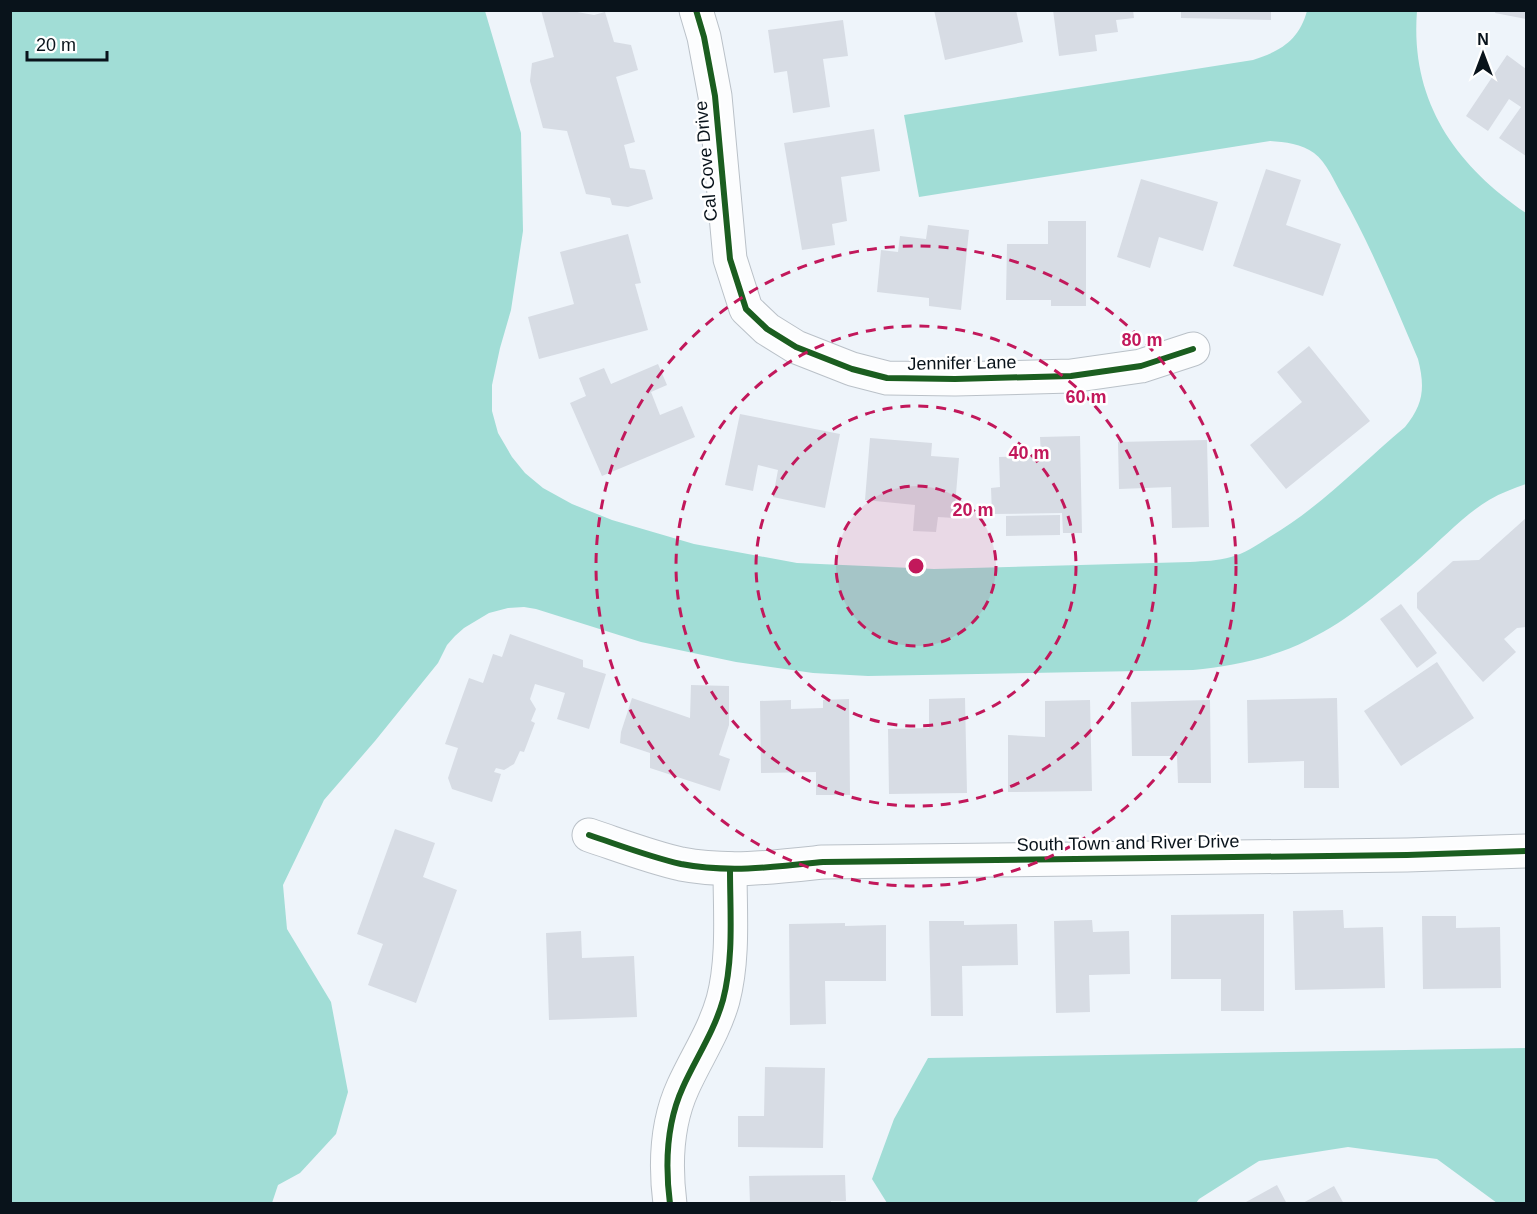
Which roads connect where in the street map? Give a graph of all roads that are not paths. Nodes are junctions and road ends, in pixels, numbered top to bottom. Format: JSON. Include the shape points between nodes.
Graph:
{"nodes":[{"id":1,"x":696,"y":10,"type":"edge"},
{"id":2,"x":746,"y":309,"type":"joint"},
{"id":3,"x":1193,"y":349,"type":"dead end"},
{"id":4,"x":589,"y":835,"type":"dead end"},
{"id":5,"x":1525,"y":848,"type":"edge"},
{"id":6,"x":730,"y":869,"type":"junction"},
{"id":7,"x":670,"y":1203,"type":"edge"}],
"edges":[{"from":1,"to":2,"type":"street","name":"Cal Cove Drive","via":[[715,96],[730,259]]},
{"from":2,"to":3,"type":"street","name":"Jennifer Lane","via":[[767,329],[796,347],[887,378],[1071,376],[1141,366]]},
{"from":4,"to":6,"type":"street","name":"South Town and River Drive","via":[[673,862]]},
{"from":5,"to":6,"type":"street","name":"South Town and River Drive","via":[[1407,855],[823,862]]},
{"from":6,"to":7,"type":"street","via":[[729,972],[712,1031],[682,1089],[672,1119],[667,1150]]}]}
